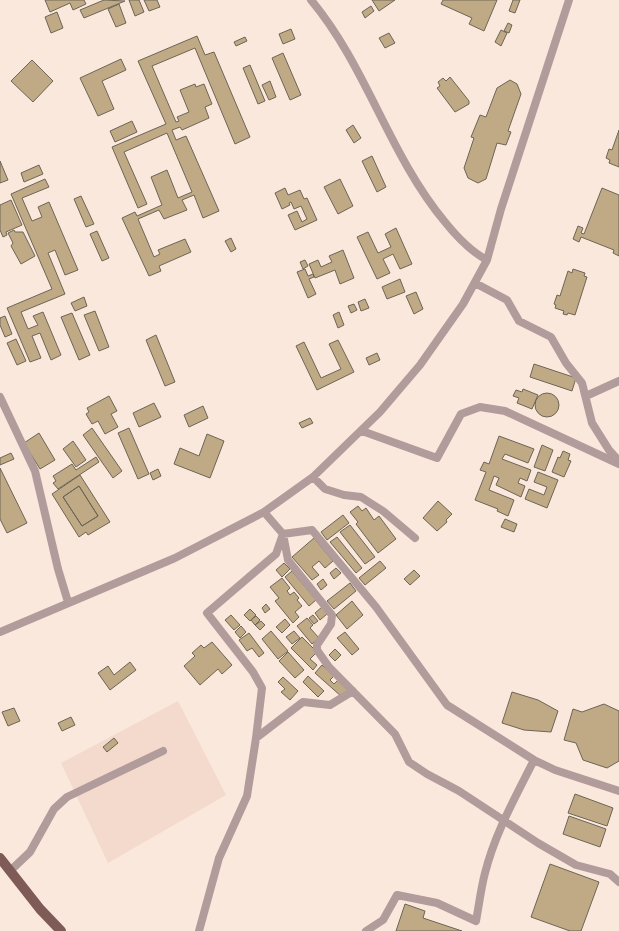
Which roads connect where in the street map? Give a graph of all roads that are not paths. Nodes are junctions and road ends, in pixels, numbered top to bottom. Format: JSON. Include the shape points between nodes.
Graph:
{"nodes":[{"id":1,"x":312,"y":0,"type":"edge"},
{"id":2,"x":569,"y":0,"type":"edge"},
{"id":3,"x":487,"y":260,"type":"junction"},
{"id":4,"x":475,"y":283,"type":"junction"},
{"id":5,"x":619,"y":381,"type":"edge"},
{"id":6,"x":586,"y":396,"type":"junction"},
{"id":7,"x":0,"y":397,"type":"edge"},
{"id":8,"x":362,"y":431,"type":"junction"},
{"id":9,"x":619,"y":463,"type":"edge"},
{"id":10,"x":313,"y":477,"type":"junction"},
{"id":11,"x":264,"y":512,"type":"junction"},
{"id":12,"x":283,"y":534,"type":"junction"},
{"id":13,"x":415,"y":538,"type":"dead end"},
{"id":14,"x":68,"y":602,"type":"junction"},
{"id":15,"x":0,"y":632,"type":"edge"},
{"id":16,"x":353,"y":690,"type":"junction"},
{"id":17,"x":256,"y":738,"type":"junction"},
{"id":18,"x":163,"y":751,"type":"dead end"},
{"id":19,"x":534,"y":760,"type":"junction"},
{"id":20,"x":619,"y":791,"type":"edge"},
{"id":21,"x":503,"y":820,"type":"junction"},
{"id":22,"x":0,"y":858,"type":"edge"},
{"id":23,"x":10,"y":870,"type":"junction"},
{"id":24,"x":619,"y":882,"type":"edge"},
{"id":25,"x":61,"y":931,"type":"edge"},
{"id":26,"x":199,"y":931,"type":"edge"},
{"id":27,"x":366,"y":931,"type":"edge"}],
"edges":[{"from":1,"to":3,"type":"street","via":[[346,52],[396,147],[434,209],[474,253]]},
{"from":2,"to":3,"type":"street"},
{"from":3,"to":4,"type":"street"},
{"from":4,"to":6,"type":"street","via":[[507,300],[519,320],[550,337],[582,383]]},
{"from":4,"to":8,"type":"street","via":[[420,365]]},
{"from":5,"to":6,"type":"street"},
{"from":6,"to":9,"type":"street","via":[[592,423]]},
{"from":7,"to":14,"type":"street","via":[[35,472]]},
{"from":8,"to":9,"type":"street","via":[[437,458],[461,414],[480,407],[505,411]]},
{"from":8,"to":10,"type":"street"},
{"from":10,"to":11,"type":"street"},
{"from":10,"to":13,"type":"street","via":[[325,489],[362,497]]},
{"from":11,"to":12,"type":"street"},
{"from":11,"to":14,"type":"street","via":[[176,558]]},
{"from":12,"to":16,"type":"street","via":[[288,560],[332,615],[332,624],[317,645],[317,650],[329,667]]},
{"from":12,"to":17,"type":"street","via":[[276,554],[207,613],[253,672],[262,688]]},
{"from":12,"to":19,"type":"street","via":[[312,530],[376,607],[447,705]]},
{"from":14,"to":15,"type":"street"},
{"from":16,"to":17,"type":"street","via":[[330,705],[303,702]]},
{"from":16,"to":21,"type":"street","via":[[395,734],[406,757],[414,766],[460,791]]},
{"from":17,"to":26,"type":"street","via":[[247,796],[219,858]]},
{"from":18,"to":23,"type":"street","via":[[68,797],[54,809],[30,852]]},
{"from":19,"to":20,"type":"street"},
{"from":19,"to":21,"type":"street"},
{"from":21,"to":24,"type":"street","via":[[576,865],[610,874]]},
{"from":21,"to":27,"type":"street","via":[[485,872],[476,921],[437,903],[397,895],[383,920]]},
{"from":22,"to":23,"type":"main road"},
{"from":23,"to":25,"type":"main road"}]}
